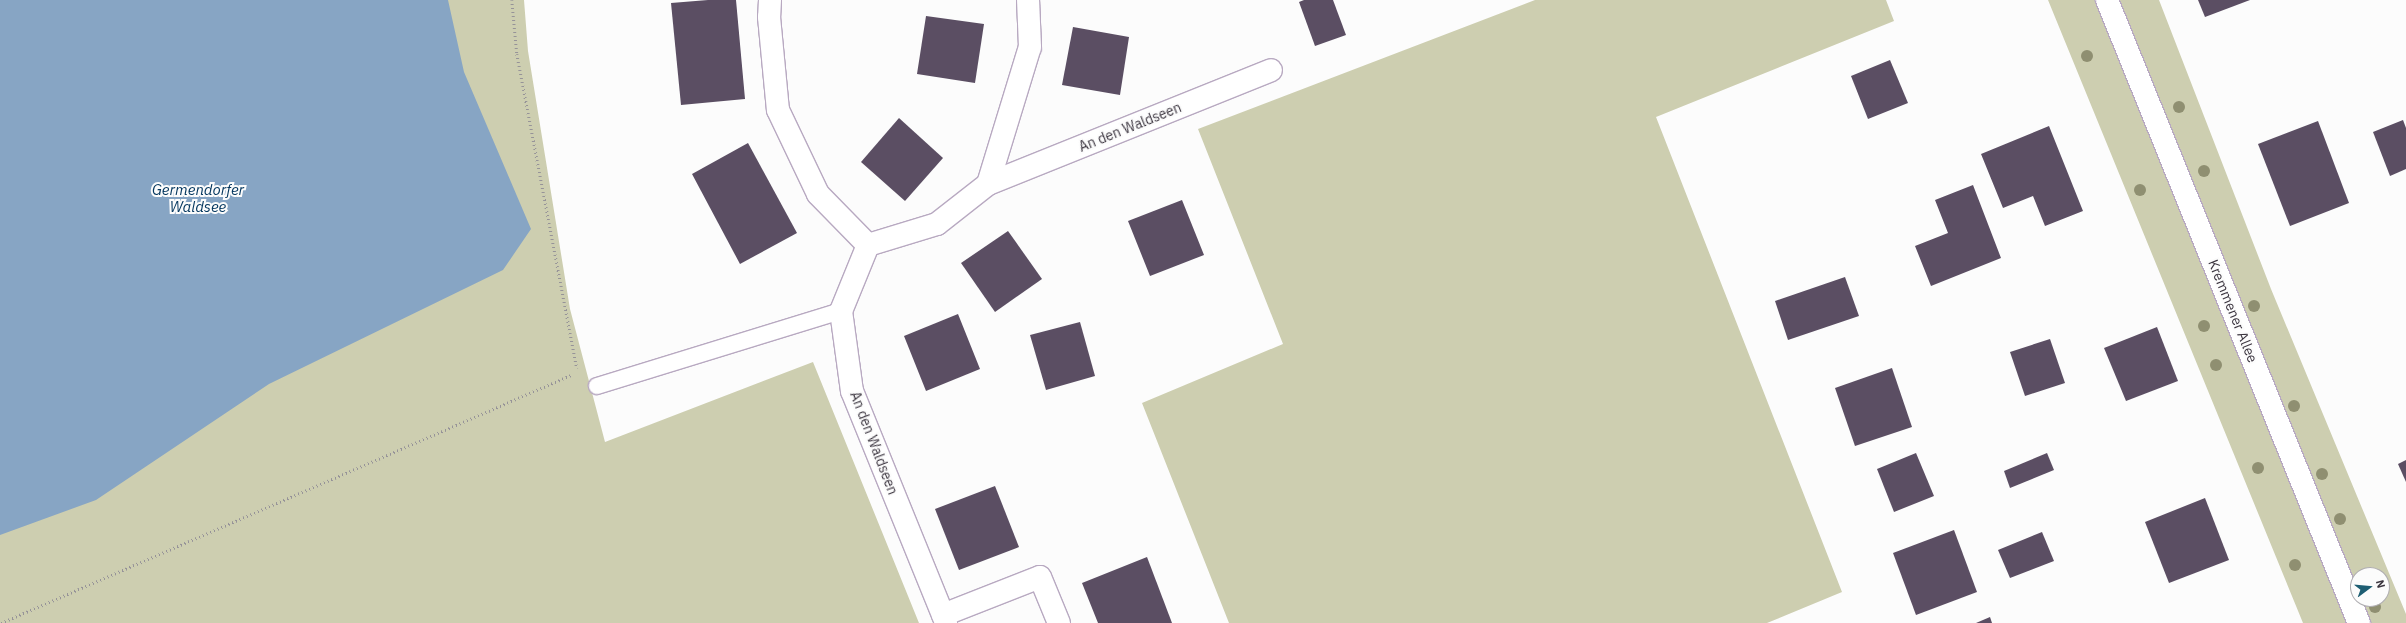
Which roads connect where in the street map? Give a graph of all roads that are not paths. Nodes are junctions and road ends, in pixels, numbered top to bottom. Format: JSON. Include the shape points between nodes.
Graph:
{"nodes":[{"id":1,"x":770,"y":0,"type":"edge"},
{"id":2,"x":1028,"y":0,"type":"edge"},
{"id":3,"x":2107,"y":0,"type":"edge"},
{"id":4,"x":1271,"y":70,"type":"dead end"},
{"id":5,"x":988,"y":184,"type":"junction"},
{"id":6,"x":868,"y":245,"type":"junction"},
{"id":7,"x":841,"y":311,"type":"junction"},
{"id":8,"x":597,"y":386,"type":"dead end"},
{"id":9,"x":944,"y":619,"type":"edge"},
{"id":10,"x":1059,"y":623,"type":"edge"},
{"id":11,"x":2359,"y":623,"type":"edge"}],
"edges":[{"from":1,"to":6,"type":"street","via":[[768,16],[778,110],[818,194]]},
{"from":2,"to":5,"type":"street","via":[[1030,48]]},
{"from":3,"to":11,"type":"street","name":"Kremmener Allee"},
{"from":4,"to":5,"type":"street","name":"An den Waldseen"},
{"from":5,"to":6,"type":"street","name":"An den Waldseen","via":[[937,224]]},
{"from":6,"to":7,"type":"street"},
{"from":7,"to":8,"type":"lane"},
{"from":7,"to":9,"type":"street","name":"An den Waldseen","via":[[852,391]]},
{"from":9,"to":10,"type":"street","name":"An den Waldseen","via":[[1040,577]]}]}
